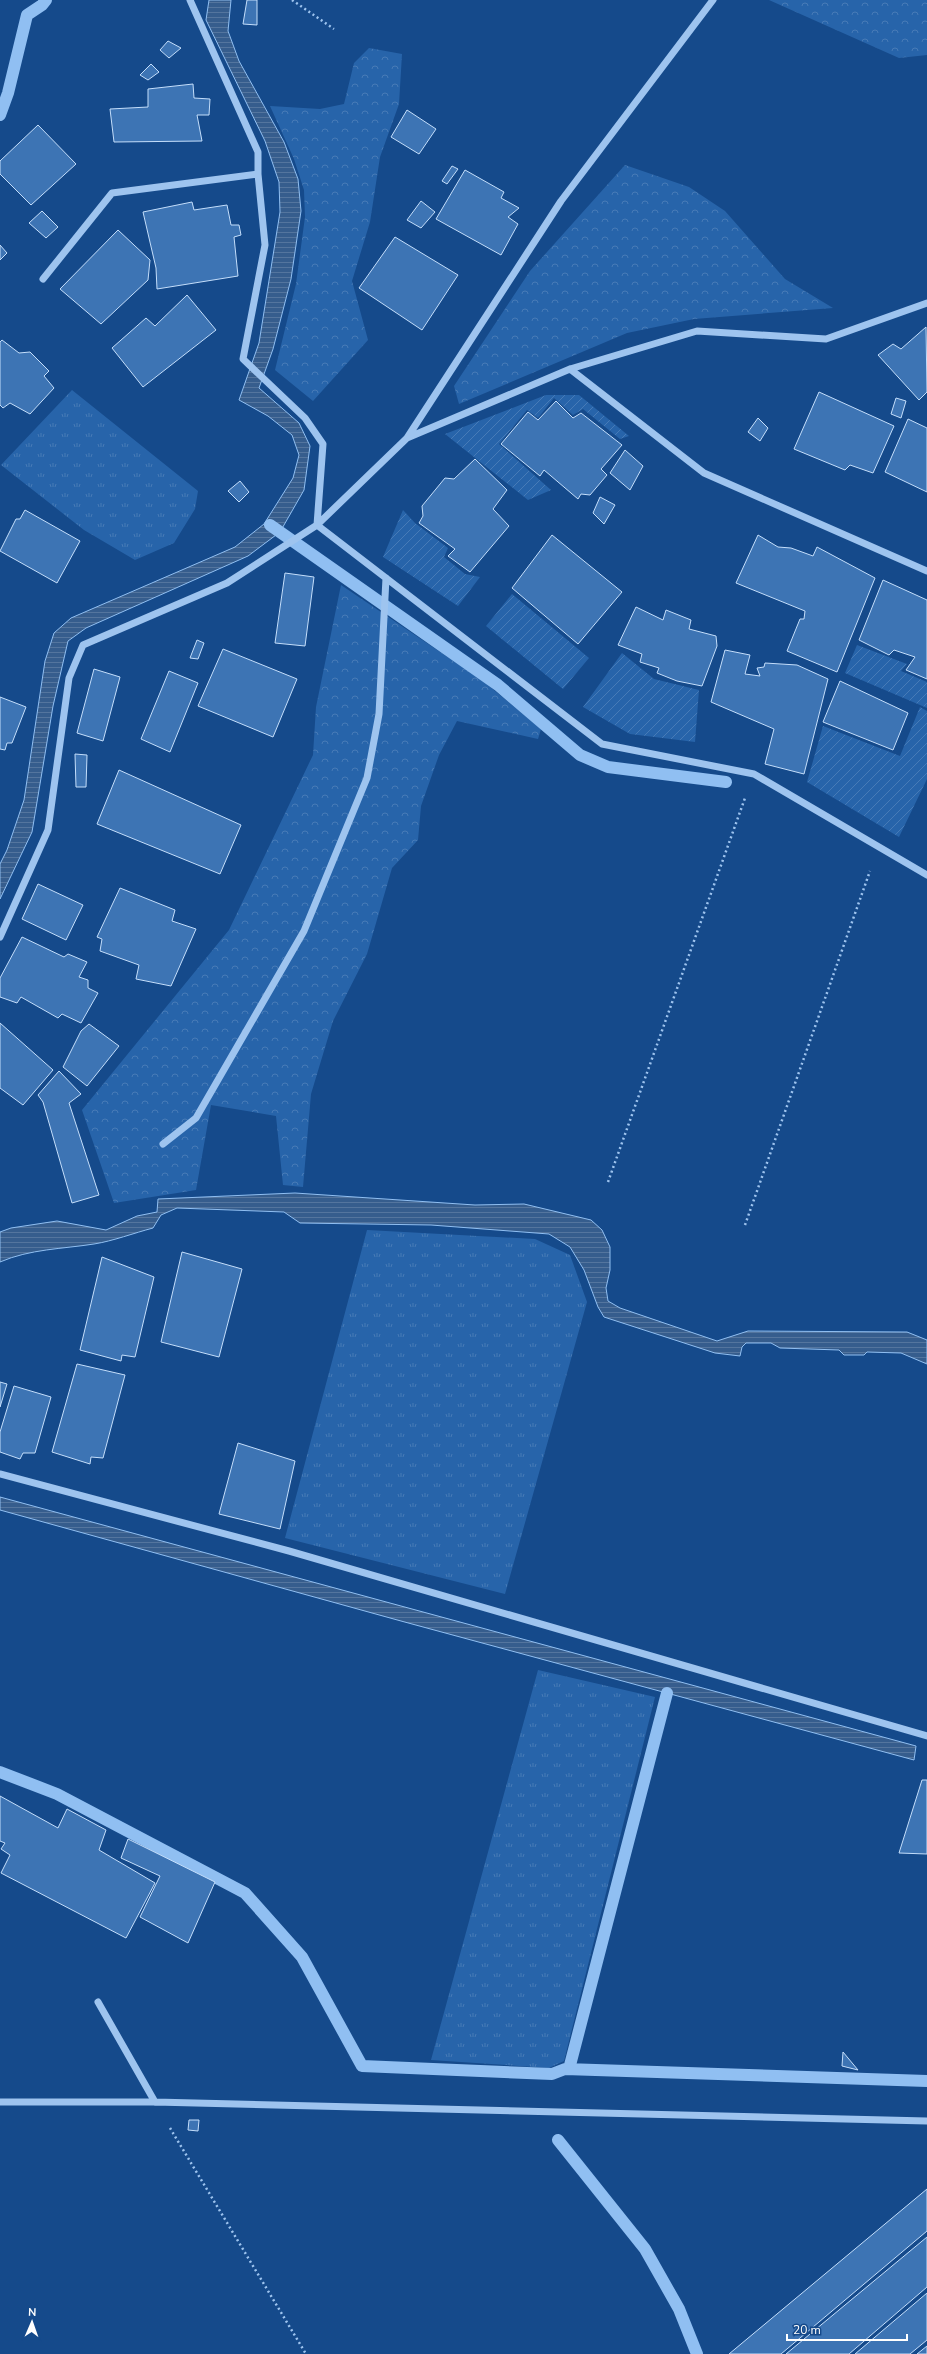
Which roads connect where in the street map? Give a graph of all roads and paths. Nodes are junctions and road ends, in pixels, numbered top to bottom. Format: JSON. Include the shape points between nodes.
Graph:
{"nodes":[{"id":1,"x":190,"y":0,"type":"edge"},
{"id":2,"x":292,"y":0,"type":"edge"},
{"id":3,"x":713,"y":0,"type":"edge"},
{"id":4,"x":334,"y":29,"type":"dead end"},
{"id":5,"x":258,"y":174,"type":"junction"},
{"id":6,"x":43,"y":279,"type":"dead end"},
{"id":7,"x":927,"y":303,"type":"edge"},
{"id":8,"x":570,"y":369,"type":"junction"},
{"id":9,"x":407,"y":438,"type":"junction"},
{"id":10,"x":317,"y":525,"type":"junction"},
{"id":11,"x":927,"y":571,"type":"edge"},
{"id":12,"x":386,"y":578,"type":"junction"},
{"id":13,"x":754,"y":774,"type":"junction"},
{"id":14,"x":878,"y":847,"type":"junction"},
{"id":15,"x":927,"y":875,"type":"edge"},
{"id":16,"x":2,"y":926,"type":"edge"},
{"id":17,"x":0,"y":937,"type":"edge"},
{"id":18,"x":163,"y":1144,"type":"dead end"},
{"id":19,"x":608,"y":1182,"type":"dead end"},
{"id":20,"x":745,"y":1225,"type":"dead end"},
{"id":21,"x":0,"y":1474,"type":"edge"},
{"id":22,"x":927,"y":1736,"type":"edge"},
{"id":23,"x":98,"y":2002,"type":"dead end"},
{"id":24,"x":0,"y":2102,"type":"edge"},
{"id":25,"x":155,"y":2102,"type":"junction"},
{"id":26,"x":927,"y":2122,"type":"edge"},
{"id":27,"x":306,"y":2354,"type":"edge"}],
"edges":[{"from":1,"to":5,"type":"street","via":[[258,152]]},
{"from":2,"to":4,"type":"path"},
{"from":3,"to":9,"type":"street","via":[[561,201]]},
{"from":5,"to":6,"type":"street","via":[[112,193]]},
{"from":5,"to":10,"type":"street","via":[[265,244],[243,359],[305,418],[323,444]]},
{"from":7,"to":8,"type":"street","via":[[826,339],[697,331]]},
{"from":8,"to":9,"type":"street"},
{"from":8,"to":11,"type":"street","via":[[704,474]]},
{"from":9,"to":10,"type":"street"},
{"from":10,"to":12,"type":"street"},
{"from":10,"to":16,"type":"street","via":[[227,582],[84,645],[69,678],[48,830]]},
{"from":12,"to":13,"type":"street","via":[[602,744]]},
{"from":12,"to":18,"type":"street","via":[[378,714],[367,778],[304,931],[196,1118]]},
{"from":13,"to":14,"type":"street"},
{"from":13,"to":19,"type":"path"},
{"from":14,"to":15,"type":"street"},
{"from":14,"to":20,"type":"path"},
{"from":16,"to":17,"type":"street"},
{"from":21,"to":22,"type":"street","via":[[289,1552]]},
{"from":23,"to":25,"type":"street"},
{"from":24,"to":25,"type":"street"},
{"from":25,"to":26,"type":"street"},
{"from":25,"to":27,"type":"path"}]}
